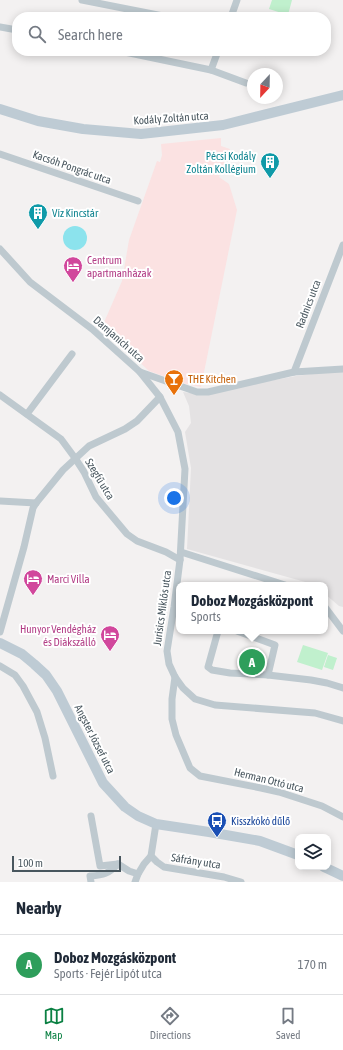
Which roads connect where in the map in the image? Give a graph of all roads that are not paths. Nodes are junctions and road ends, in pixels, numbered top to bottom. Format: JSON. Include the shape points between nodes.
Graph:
{"nodes":[{"id":1,"x":82,"y":0,"type":"edge"},
{"id":2,"x":237,"y":0,"type":"edge"},
{"id":3,"x":104,"y":2,"type":"edge"},
{"id":4,"x":147,"y":12,"type":"edge"},
{"id":5,"x":233,"y":12,"type":"edge"},
{"id":6,"x":0,"y":27,"type":"edge"},
{"id":7,"x":12,"y":29,"type":"edge"},
{"id":8,"x":144,"y":56,"type":"edge"},
{"id":9,"x":216,"y":56,"type":"edge"},
{"id":10,"x":211,"y":70,"type":"junction"},
{"id":11,"x":246,"y":83,"type":"dead end"},
{"id":12,"x":343,"y":95,"type":"edge"},
{"id":13,"x":0,"y":110,"type":"edge"},
{"id":14,"x":0,"y":154,"type":"edge"},
{"id":15,"x":138,"y":201,"type":"dead end"},
{"id":16,"x":343,"y":245,"type":"edge"},
{"id":17,"x":0,"y":249,"type":"edge"},
{"id":18,"x":72,"y":354,"type":"dead end"},
{"id":19,"x":343,"y":369,"type":"edge"},
{"id":20,"x":140,"y":372,"type":"junction"},
{"id":21,"x":294,"y":372,"type":"junction"},
{"id":22,"x":0,"y":395,"type":"edge"},
{"id":23,"x":160,"y":398,"type":"junction"},
{"id":24,"x":27,"y":414,"type":"junction"},
{"id":25,"x":75,"y":458,"type":"junction"},
{"id":26,"x":0,"y":501,"type":"edge"},
{"id":27,"x":36,"y":503,"type":"junction"},
{"id":28,"x":181,"y":552,"type":"junction"},
{"id":29,"x":180,"y":560,"type":"junction"},
{"id":30,"x":179,"y":582,"type":"edge"},
{"id":31,"x":276,"y":582,"type":"edge"},
{"id":32,"x":328,"y":611,"type":"edge"},
{"id":33,"x":176,"y":612,"type":"edge"},
{"id":34,"x":343,"y":631,"type":"edge"},
{"id":35,"x":0,"y":632,"type":"edge"},
{"id":36,"x":217,"y":634,"type":"edge"},
{"id":37,"x":245,"y":634,"type":"edge"},
{"id":38,"x":0,"y":643,"type":"edge"},
{"id":39,"x":0,"y":666,"type":"edge"},
{"id":40,"x":268,"y":675,"type":"junction"},
{"id":41,"x":175,"y":677,"type":"junction"},
{"id":42,"x":343,"y":688,"type":"edge"},
{"id":43,"x":343,"y":721,"type":"edge"},
{"id":44,"x":53,"y":776,"type":"dead end"},
{"id":45,"x":91,"y":816,"type":"dead end"},
{"id":46,"x":343,"y":817,"type":"edge"},
{"id":47,"x":156,"y":824,"type":"junction"},
{"id":48,"x":295,"y":854,"type":"edge"},
{"id":49,"x":150,"y":856,"type":"junction"},
{"id":50,"x":118,"y":864,"type":"junction"},
{"id":51,"x":330,"y":870,"type":"edge"},
{"id":52,"x":138,"y":874,"type":"junction"},
{"id":53,"x":343,"y":876,"type":"edge"},
{"id":54,"x":224,"y":877,"type":"junction"},
{"id":55,"x":91,"y":882,"type":"edge"},
{"id":56,"x":135,"y":882,"type":"edge"},
{"id":57,"x":213,"y":882,"type":"edge"},
{"id":58,"x":241,"y":882,"type":"edge"}],
"edges":[{"from":1,"to":3,"type":"street"},
{"from":2,"to":5,"type":"street"},
{"from":3,"to":4,"type":"street"},
{"from":6,"to":7,"type":"street"},
{"from":8,"to":10,"type":"street"},
{"from":9,"to":10,"type":"street"},
{"from":10,"to":11,"type":"street"},
{"from":12,"to":13,"type":"street","name":"Kodály Zoltán utca","via":[[223,125],[141,134],[83,129],[38,121]]},
{"from":14,"to":15,"type":"street","name":"Kacsóh Pongrác utca"},
{"from":16,"to":21,"type":"street","name":"Radnics utca"},
{"from":17,"to":20,"type":"street","name":"Damjanich utca","via":[[30,282],[92,329]]},
{"from":18,"to":24,"type":"street"},
{"from":19,"to":21,"type":"street","name":"Damjanich utca"},
{"from":20,"to":21,"type":"street","name":"Damjanich utca","via":[[197,392],[208,392]]},
{"from":20,"to":23,"type":"street","name":"Jurisics Miklós utca"},
{"from":22,"to":24,"type":"street","name":"Szegfű utca"},
{"from":23,"to":25,"type":"street","via":[[125,429],[89,446]]},
{"from":23,"to":28,"type":"street","name":"Jurisics Miklós utca","via":[[178,432],[185,469]]},
{"from":24,"to":25,"type":"street","name":"Szegfű utca","via":[[61,439]]},
{"from":25,"to":27,"type":"street"},
{"from":25,"to":29,"type":"street","name":"Szegfű utca","via":[[96,497],[127,534]]},
{"from":26,"to":27,"type":"street"},
{"from":27,"to":35,"type":"street"},
{"from":28,"to":29,"type":"street","name":"Jurisics Miklós utca"},
{"from":28,"to":31,"type":"street"},
{"from":29,"to":30,"type":"street","name":"Jurisics Miklós utca"},
{"from":32,"to":34,"type":"street"},
{"from":33,"to":41,"type":"street","name":"Jurisics Miklós utca","via":[[167,651]]},
{"from":36,"to":40,"type":"street","via":[[208,667],[226,672]]},
{"from":37,"to":40,"type":"street","via":[[275,645]]},
{"from":38,"to":47,"type":"street","name":"Angster József utca","via":[[22,654],[46,675],[57,691],[103,783],[125,808]]},
{"from":39,"to":44,"type":"street","via":[[15,675],[37,712],[46,738]]},
{"from":40,"to":42,"type":"street","via":[[311,680]]},
{"from":41,"to":43,"type":"street","name":"Jurisics Miklós utca","via":[[182,688],[195,699],[215,705],[315,713]]},
{"from":41,"to":46,"type":"street","name":"Herman Ottó utca","via":[[172,719],[190,768],[200,776],[286,794],[322,806]]},
{"from":45,"to":50,"type":"street","via":[[100,866]]},
{"from":47,"to":48,"type":"street","name":"Angster József utca","via":[[260,841]]},
{"from":47,"to":49,"type":"street"},
{"from":49,"to":52,"type":"street"},
{"from":49,"to":54,"type":"street","name":"Sáfrány utca","via":[[164,867]]},
{"from":50,"to":52,"type":"street"},
{"from":50,"to":55,"type":"street","via":[[109,873],[90,876]]},
{"from":51,"to":53,"type":"street"},
{"from":52,"to":56,"type":"street"},
{"from":54,"to":57,"type":"street"},
{"from":54,"to":58,"type":"street","name":"Sáfrány utca"}]}
